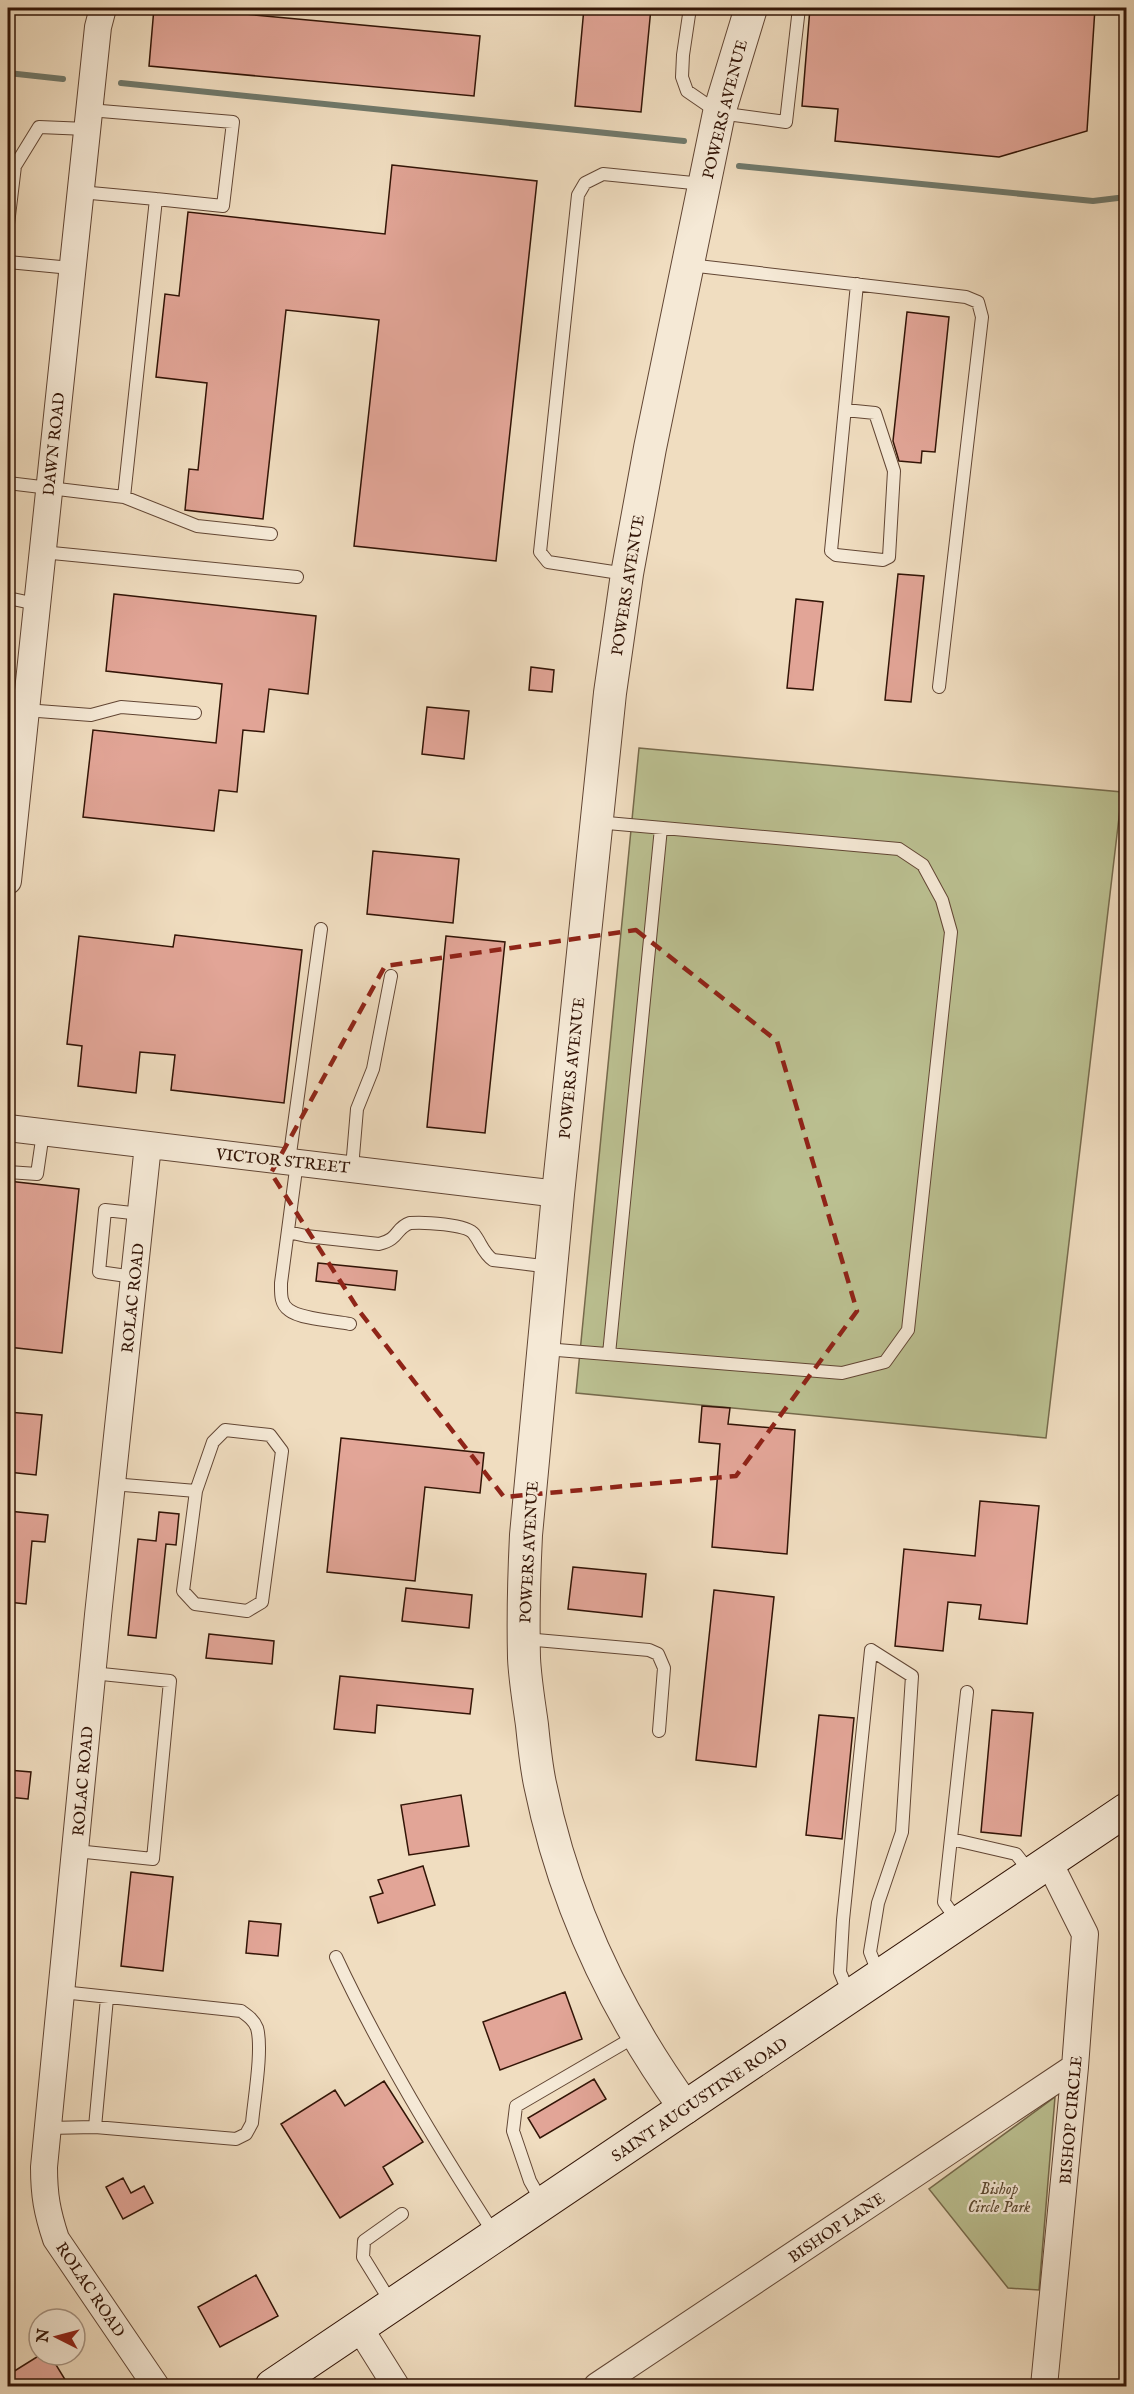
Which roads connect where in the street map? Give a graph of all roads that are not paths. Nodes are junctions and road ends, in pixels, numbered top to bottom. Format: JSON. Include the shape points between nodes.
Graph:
{"nodes":[{"id":1,"x":103,"y":8,"type":"edge"},
{"id":2,"x":690,"y":8,"type":"edge"},
{"id":3,"x":752,"y":8,"type":"edge"},
{"id":4,"x":799,"y":8,"type":"edge"},
{"id":5,"x":720,"y":113,"type":"junction"},
{"id":6,"x":88,"y":120,"type":"junction"},
{"id":7,"x":706,"y":184,"type":"junction"},
{"id":8,"x":80,"y":192,"type":"junction"},
{"id":9,"x":156,"y":200,"type":"junction"},
{"id":10,"x":8,"y":224,"type":"edge"},
{"id":11,"x":8,"y":262,"type":"edge"},
{"id":12,"x":689,"y":265,"type":"junction"},
{"id":13,"x":71,"y":268,"type":"junction"},
{"id":14,"x":857,"y":284,"type":"junction"},
{"id":15,"x":845,"y":410,"type":"junction"},
{"id":16,"x":8,"y":483,"type":"edge"},
{"id":17,"x":48,"y":489,"type":"junction"},
{"id":18,"x":124,"y":497,"type":"junction"},
{"id":19,"x":271,"y":534,"type":"dead end"},
{"id":20,"x":42,"y":552,"type":"junction"},
{"id":21,"x":627,"y":574,"type":"junction"},
{"id":22,"x":297,"y":577,"type":"dead end"},
{"id":23,"x":8,"y":598,"type":"edge"},
{"id":24,"x":36,"y":604,"type":"junction"},
{"id":25,"x":939,"y":687,"type":"dead end"},
{"id":26,"x":25,"y":710,"type":"junction"},
{"id":27,"x":195,"y":713,"type":"dead end"},
{"id":28,"x":596,"y":822,"type":"junction"},
{"id":29,"x":661,"y":828,"type":"junction"},
{"id":30,"x":8,"y":881,"type":"edge"},
{"id":31,"x":321,"y":929,"type":"dead end"},
{"id":32,"x":391,"y":976,"type":"dead end"},
{"id":33,"x":8,"y":1128,"type":"edge"},
{"id":34,"x":43,"y":1133,"type":"junction"},
{"id":35,"x":148,"y":1145,"type":"junction"},
{"id":36,"x":293,"y":1161,"type":"junction"},
{"id":37,"x":352,"y":1168,"type":"junction"},
{"id":38,"x":8,"y":1172,"type":"edge"},
{"id":39,"x":558,"y":1194,"type":"junction"},
{"id":40,"x":141,"y":1214,"type":"junction"},
{"id":41,"x":288,"y":1232,"type":"junction"},
{"id":42,"x":551,"y":1267,"type":"junction"},
{"id":43,"x":134,"y":1277,"type":"junction"},
{"id":44,"x":350,"y":1324,"type":"dead end"},
{"id":45,"x":543,"y":1348,"type":"junction"},
{"id":46,"x":609,"y":1354,"type":"junction"},
{"id":47,"x":112,"y":1484,"type":"junction"},
{"id":48,"x":196,"y":1491,"type":"junction"},
{"id":49,"x":524,"y":1639,"type":"junction"},
{"id":50,"x":92,"y":1673,"type":"junction"},
{"id":51,"x":967,"y":1692,"type":"dead end"},
{"id":52,"x":659,"y":1731,"type":"dead end"},
{"id":53,"x":1126,"y":1810,"type":"edge"},
{"id":54,"x":951,"y":1839,"type":"junction"},
{"id":55,"x":76,"y":1851,"type":"junction"},
{"id":56,"x":1041,"y":1868,"type":"junction"},
{"id":57,"x":958,"y":1923,"type":"junction"},
{"id":58,"x":336,"y":1957,"type":"dead end"},
{"id":59,"x":880,"y":1976,"type":"junction"},
{"id":60,"x":62,"y":1992,"type":"junction"},
{"id":61,"x":850,"y":1997,"type":"junction"},
{"id":62,"x":107,"y":1998,"type":"junction"},
{"id":63,"x":636,"y":2036,"type":"junction"},
{"id":64,"x":1075,"y":2067,"type":"junction"},
{"id":65,"x":685,"y":2108,"type":"junction"},
{"id":66,"x":95,"y":2127,"type":"junction"},
{"id":67,"x":48,"y":2128,"type":"junction"},
{"id":68,"x":543,"y":2204,"type":"junction"},
{"id":69,"x":402,"y":2214,"type":"dead end"},
{"id":70,"x":495,"y":2236,"type":"junction"},
{"id":71,"x":393,"y":2305,"type":"junction"},
{"id":72,"x":359,"y":2327,"type":"junction"},
{"id":73,"x":156,"y":2386,"type":"edge"},
{"id":74,"x":272,"y":2386,"type":"edge"},
{"id":75,"x":396,"y":2386,"type":"edge"},
{"id":76,"x":597,"y":2386,"type":"edge"},
{"id":77,"x":1044,"y":2386,"type":"edge"}],
"edges":[{"from":1,"to":6,"type":"street","name":"DAWN ROAD"},
{"from":2,"to":5,"type":"lane","via":[[682,77],[687,91]]},
{"from":3,"to":5,"type":"street","name":"POWERS AVENUE"},
{"from":4,"to":5,"type":"lane","via":[[786,122]]},
{"from":5,"to":7,"type":"street","name":"POWERS AVENUE"},
{"from":6,"to":8,"type":"street","name":"DAWN ROAD"},
{"from":6,"to":9,"type":"lane","via":[[233,122],[223,206]]},
{"from":6,"to":10,"type":"lane","via":[[39,127],[15,166]]},
{"from":7,"to":12,"type":"street","name":"POWERS AVENUE"},
{"from":7,"to":21,"type":"lane","via":[[603,174],[585,183],[578,195],[540,552],[548,562]]},
{"from":8,"to":9,"type":"lane"},
{"from":8,"to":13,"type":"street","name":"DAWN ROAD"},
{"from":9,"to":18,"type":"lane"},
{"from":11,"to":13,"type":"lane"},
{"from":12,"to":14,"type":"lane"},
{"from":12,"to":21,"type":"street","name":"POWERS AVENUE"},
{"from":13,"to":17,"type":"street","name":"DAWN ROAD"},
{"from":14,"to":15,"type":"lane"},
{"from":14,"to":25,"type":"lane","via":[[966,297],[978,302],[982,317]]},
{"from":15,"to":15,"type":"lane","via":[[875,413],[894,471],[889,557],[883,560],[836,555],[831,551]]},
{"from":16,"to":17,"type":"lane"},
{"from":17,"to":18,"type":"lane"},
{"from":17,"to":20,"type":"street","name":"DAWN ROAD"},
{"from":18,"to":19,"type":"lane","via":[[197,526]]},
{"from":20,"to":22,"type":"lane"},
{"from":20,"to":24,"type":"street","name":"DAWN ROAD"},
{"from":21,"to":28,"type":"street","name":"POWERS AVENUE"},
{"from":23,"to":24,"type":"lane"},
{"from":24,"to":26,"type":"street","name":"DAWN ROAD"},
{"from":26,"to":27,"type":"lane","via":[[91,715],[121,707]]},
{"from":26,"to":30,"type":"street","name":"DAWN ROAD"},
{"from":28,"to":29,"type":"lane"},
{"from":28,"to":39,"type":"street","name":"POWERS AVENUE"},
{"from":29,"to":46,"type":"lane"},
{"from":29,"to":46,"type":"lane","via":[[899,849],[923,865],[942,900],[951,932],[909,1330],[885,1362],[842,1373]]},
{"from":31,"to":36,"type":"lane"},
{"from":32,"to":37,"type":"lane","via":[[373,1069],[357,1109]]},
{"from":33,"to":34,"type":"street","name":"VICTOR STREET"},
{"from":34,"to":35,"type":"street","name":"VICTOR STREET"},
{"from":34,"to":38,"type":"lane","via":[[37,1174]]},
{"from":35,"to":36,"type":"street","name":"VICTOR STREET"},
{"from":35,"to":40,"type":"street","name":"ROLAC ROAD"},
{"from":36,"to":37,"type":"street","name":"VICTOR STREET"},
{"from":36,"to":41,"type":"lane"},
{"from":37,"to":39,"type":"street","name":"VICTOR STREET"},
{"from":39,"to":42,"type":"street","name":"POWERS AVENUE"},
{"from":40,"to":43,"type":"street","name":"ROLAC ROAD"},
{"from":40,"to":43,"type":"lane","via":[[105,1210],[99,1272]]},
{"from":41,"to":42,"type":"lane","via":[[380,1244],[391,1241],[410,1223],[465,1227],[473,1231],[493,1260]]},
{"from":41,"to":44,"type":"lane","via":[[281,1283],[284,1305],[297,1314]]},
{"from":42,"to":45,"type":"street","name":"POWERS AVENUE"},
{"from":43,"to":47,"type":"street","name":"ROLAC ROAD"},
{"from":45,"to":46,"type":"lane"},
{"from":45,"to":49,"type":"street","name":"POWERS AVENUE","via":[[526,1535]]},
{"from":47,"to":48,"type":"lane"},
{"from":47,"to":50,"type":"street","name":"ROLAC ROAD"},
{"from":48,"to":48,"type":"lane","via":[[183,1591],[195,1604],[247,1611],[262,1602],[282,1451],[270,1435],[225,1430],[213,1442]]},
{"from":49,"to":52,"type":"lane","via":[[658,1654],[664,1668]]},
{"from":49,"to":63,"type":"street","name":"POWERS AVENUE","via":[[539,1782],[549,1821],[587,1937]]},
{"from":50,"to":55,"type":"street","name":"ROLAC ROAD"},
{"from":50,"to":55,"type":"lane","via":[[170,1681],[153,1858]]},
{"from":51,"to":54,"type":"lane"},
{"from":53,"to":56,"type":"main road","name":"SAINT AUGUSTINE ROAD"},
{"from":54,"to":56,"type":"lane","via":[[1016,1854]]},
{"from":54,"to":57,"type":"lane","via":[[944,1902]]},
{"from":55,"to":60,"type":"street","name":"ROLAC ROAD"},
{"from":56,"to":57,"type":"main road","name":"SAINT AUGUSTINE ROAD"},
{"from":56,"to":64,"type":"street","name":"BISHOP CIRCLE","via":[[1085,1934]]},
{"from":57,"to":59,"type":"main road","name":"SAINT AUGUSTINE ROAD"},
{"from":58,"to":70,"type":"lane","via":[[369,2026]]},
{"from":59,"to":61,"type":"main road","name":"SAINT AUGUSTINE ROAD"},
{"from":59,"to":61,"type":"lane","via":[[870,1952],[878,1903],[902,1832],[912,1676],[871,1650],[843,1920],[840,1972]]},
{"from":60,"to":62,"type":"lane"},
{"from":60,"to":67,"type":"street","name":"ROLAC ROAD"},
{"from":61,"to":65,"type":"main road","name":"SAINT AUGUSTINE ROAD"},
{"from":62,"to":66,"type":"lane"},
{"from":62,"to":66,"type":"lane","via":[[241,2011],[253,2020],[258,2045],[252,2123],[246,2134],[236,2139]]},
{"from":63,"to":65,"type":"street","name":"POWERS AVENUE"},
{"from":63,"to":68,"type":"lane","via":[[516,2106],[513,2131],[530,2181]]},
{"from":64,"to":76,"type":"street","name":"BISHOP LANE"},
{"from":64,"to":77,"type":"street","name":"BISHOP CIRCLE"},
{"from":65,"to":68,"type":"main road","name":"SAINT AUGUSTINE ROAD"},
{"from":66,"to":67,"type":"lane"},
{"from":67,"to":73,"type":"street","name":"ROLAC ROAD","via":[[44,2196],[56,2239]]},
{"from":68,"to":70,"type":"main road","name":"SAINT AUGUSTINE ROAD"},
{"from":69,"to":71,"type":"lane","via":[[364,2241],[363,2256]]},
{"from":70,"to":71,"type":"main road","name":"SAINT AUGUSTINE ROAD"},
{"from":71,"to":72,"type":"main road","name":"SAINT AUGUSTINE ROAD"},
{"from":72,"to":74,"type":"main road","name":"SAINT AUGUSTINE ROAD"},
{"from":72,"to":75,"type":"street"}]}
